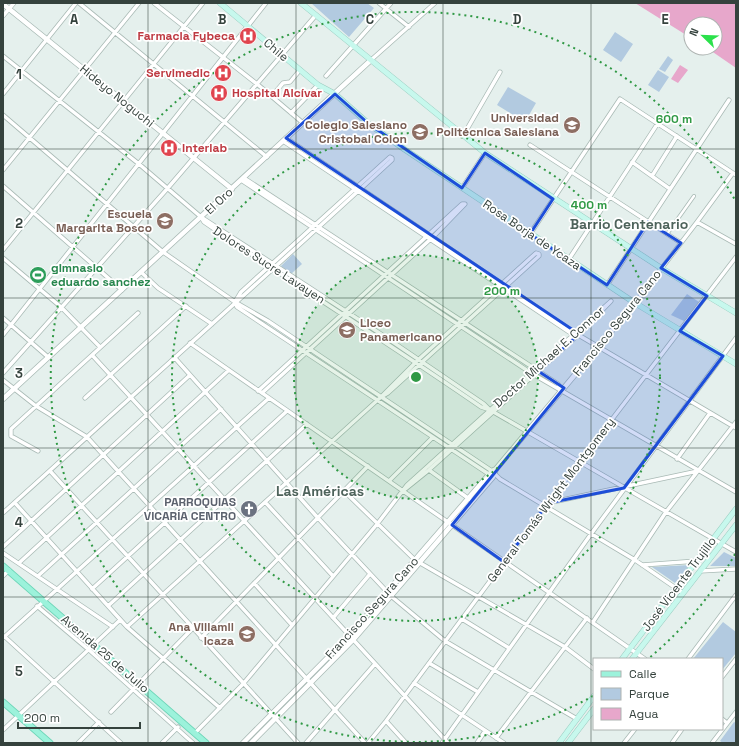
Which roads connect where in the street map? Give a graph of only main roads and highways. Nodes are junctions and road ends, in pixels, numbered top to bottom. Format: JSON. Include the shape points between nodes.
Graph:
{"nodes":[{"id":1,"x":220,"y":3,"type":"edge"},
{"id":2,"x":301,"y":3,"type":"edge"},
{"id":3,"x":335,"y":94,"type":"joint"},
{"id":4,"x":736,"y":313,"type":"edge"},
{"id":5,"x":736,"y":364,"type":"edge"},
{"id":6,"x":736,"y":509,"type":"edge"},
{"id":7,"x":736,"y":525,"type":"edge"},
{"id":8,"x":3,"y":566,"type":"edge"},
{"id":9,"x":623,"y":658,"type":"edge"},
{"id":10,"x":633,"y":658,"type":"edge"},
{"id":11,"x":593,"y":697,"type":"edge"},
{"id":12,"x":3,"y":702,"type":"edge"},
{"id":13,"x":593,"y":710,"type":"edge"},
{"id":14,"x":50,"y":743,"type":"edge"},
{"id":15,"x":206,"y":743,"type":"edge"},
{"id":16,"x":559,"y":743,"type":"edge"},
{"id":17,"x":568,"y":743,"type":"edge"}],
"edges":[{"from":1,"to":3,"type":"main road","name":"Chile","via":[[318,85]]},
{"from":2,"to":4,"type":"main road","via":[[485,153],[631,249]]},
{"from":3,"to":5,"type":"main road","name":"Rosa Borja de Ycaza","via":[[369,124],[530,234],[634,303]]},
{"from":6,"to":9,"type":"main road","name":"José Vicente Trujillo"},
{"from":7,"to":10,"type":"main road","name":"José Vicente Trujillo"},
{"from":8,"to":15,"type":"main road","name":"Avenida 25 de Julio","via":[[40,603],[94,645]]},
{"from":11,"to":16,"type":"main road"},
{"from":12,"to":14,"type":"main road"},
{"from":13,"to":17,"type":"main road"}]}
